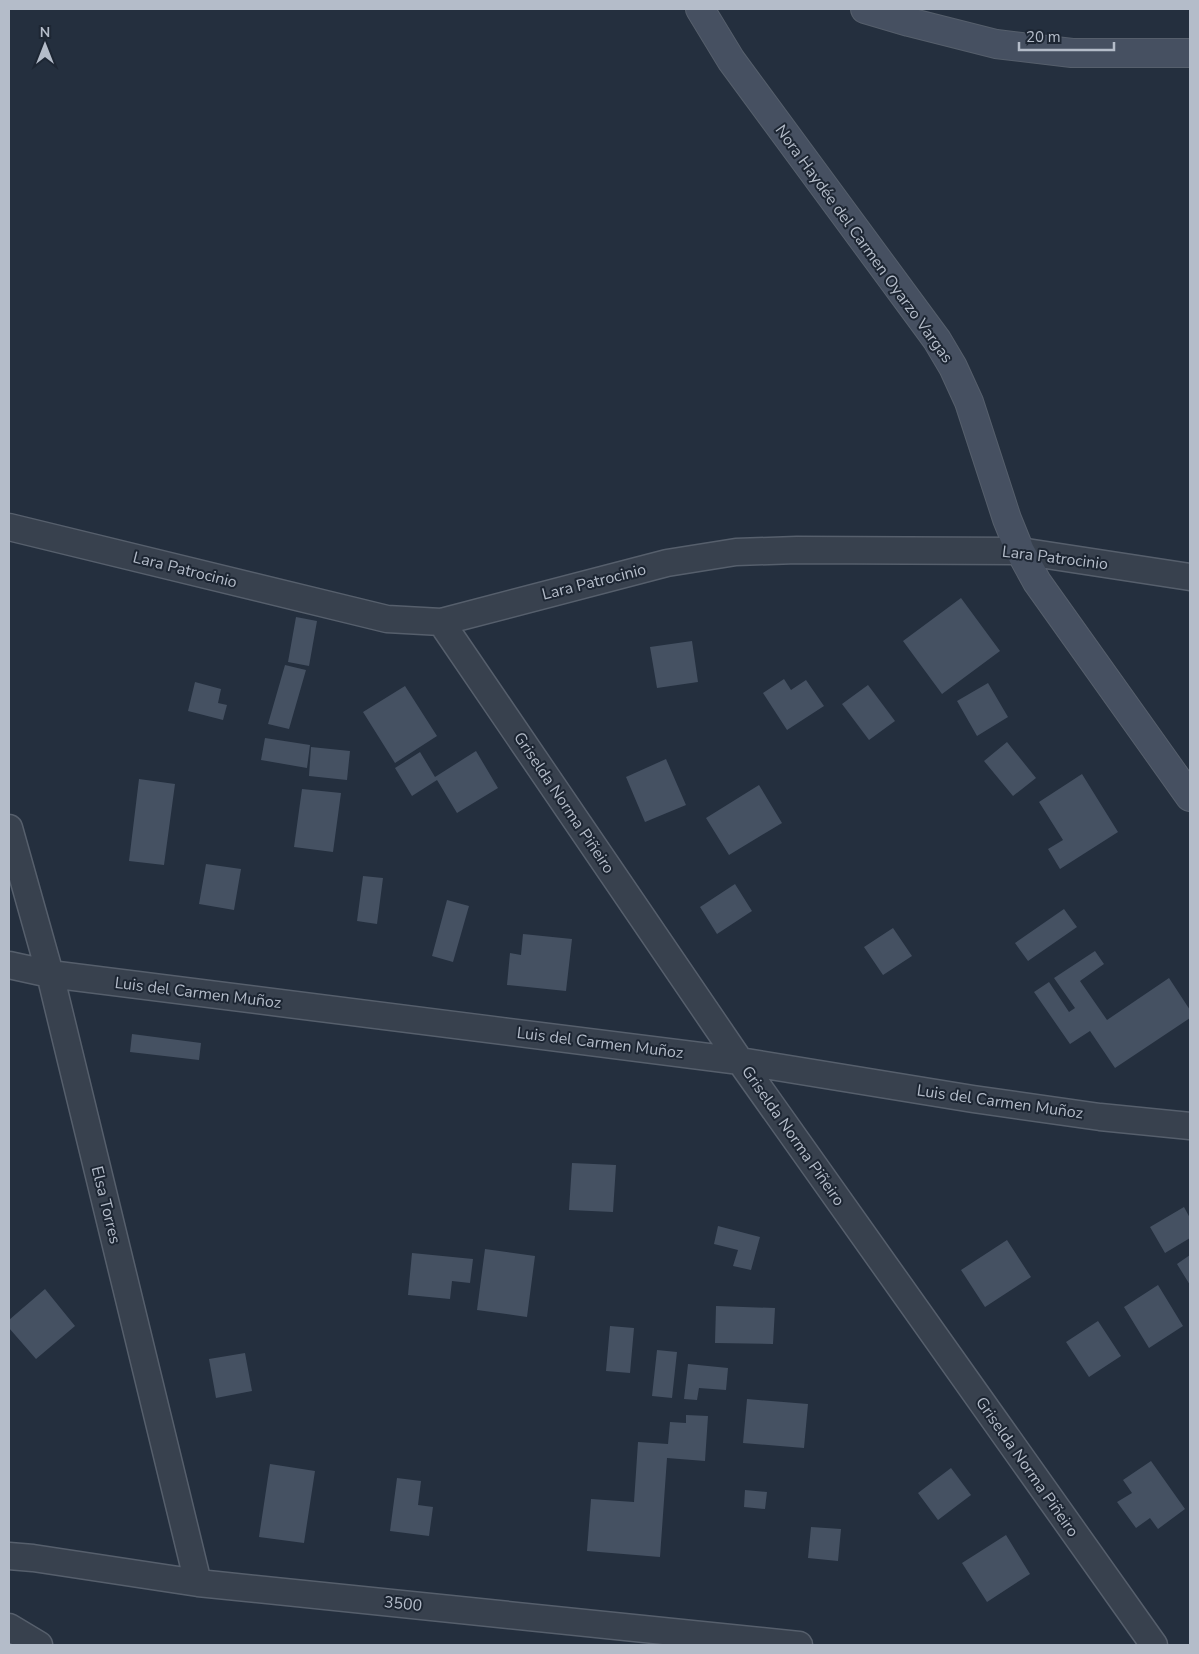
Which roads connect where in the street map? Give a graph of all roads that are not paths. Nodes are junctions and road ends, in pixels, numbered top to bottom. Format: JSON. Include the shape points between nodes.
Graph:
{"nodes":[{"id":1,"x":700,"y":9,"type":"edge"},
{"id":2,"x":865,"y":9,"type":"edge"},
{"id":3,"x":1190,"y":53,"type":"edge"},
{"id":4,"x":9,"y":528,"type":"edge"},
{"id":5,"x":1020,"y":551,"type":"junction"},
{"id":6,"x":1190,"y":577,"type":"edge"},
{"id":7,"x":441,"y":622,"type":"junction"},
{"id":8,"x":1190,"y":797,"type":"edge"},
{"id":9,"x":9,"y":828,"type":"edge"},
{"id":10,"x":9,"y":965,"type":"edge"},
{"id":11,"x":50,"y":974,"type":"junction"},
{"id":12,"x":740,"y":1061,"type":"junction"},
{"id":13,"x":1190,"y":1126,"type":"edge"},
{"id":14,"x":9,"y":1556,"type":"edge"},
{"id":15,"x":198,"y":1583,"type":"junction"},
{"id":16,"x":9,"y":1627,"type":"edge"},
{"id":17,"x":585,"y":1634,"type":"edge"},
{"id":18,"x":39,"y":1645,"type":"edge"},
{"id":19,"x":799,"y":1645,"type":"edge"},
{"id":20,"x":1154,"y":1645,"type":"edge"}],
"edges":[{"from":1,"to":5,"type":"street","name":"Nora Haydée del Carmen Oyarzo Vargas","via":[[730,60],[937,340],[953,367],[969,402]]},
{"from":2,"to":3,"type":"street","via":[[996,44],[1072,53]]},
{"from":4,"to":7,"type":"street","name":"Lara Patrocinio","via":[[387,619]]},
{"from":5,"to":6,"type":"street","name":"Lara Patrocinio"},
{"from":5,"to":7,"type":"street","name":"Lara Patrocinio","via":[[736,552],[667,563]]},
{"from":5,"to":8,"type":"street","name":"Nora Haydée del Carmen Oyarzo Vargas","via":[[1036,582]]},
{"from":7,"to":12,"type":"street","name":"Griselda Norma Piñeiro"},
{"from":9,"to":11,"type":"street","name":"Elsa Torres"},
{"from":10,"to":11,"type":"street","name":"Luis del Carmen Muñoz"},
{"from":11,"to":12,"type":"street","name":"Luis del Carmen Muñoz"},
{"from":11,"to":15,"type":"street","name":"Elsa Torres"},
{"from":12,"to":13,"type":"street","name":"Luis del Carmen Muñoz","via":[[973,1099]]},
{"from":12,"to":20,"type":"street","name":"Griselda Norma Piñeiro"},
{"from":14,"to":15,"type":"street","name":"3500"},
{"from":15,"to":17,"type":"street","name":"3500"},
{"from":16,"to":18,"type":"street"},
{"from":17,"to":19,"type":"street","name":"3500"}]}
